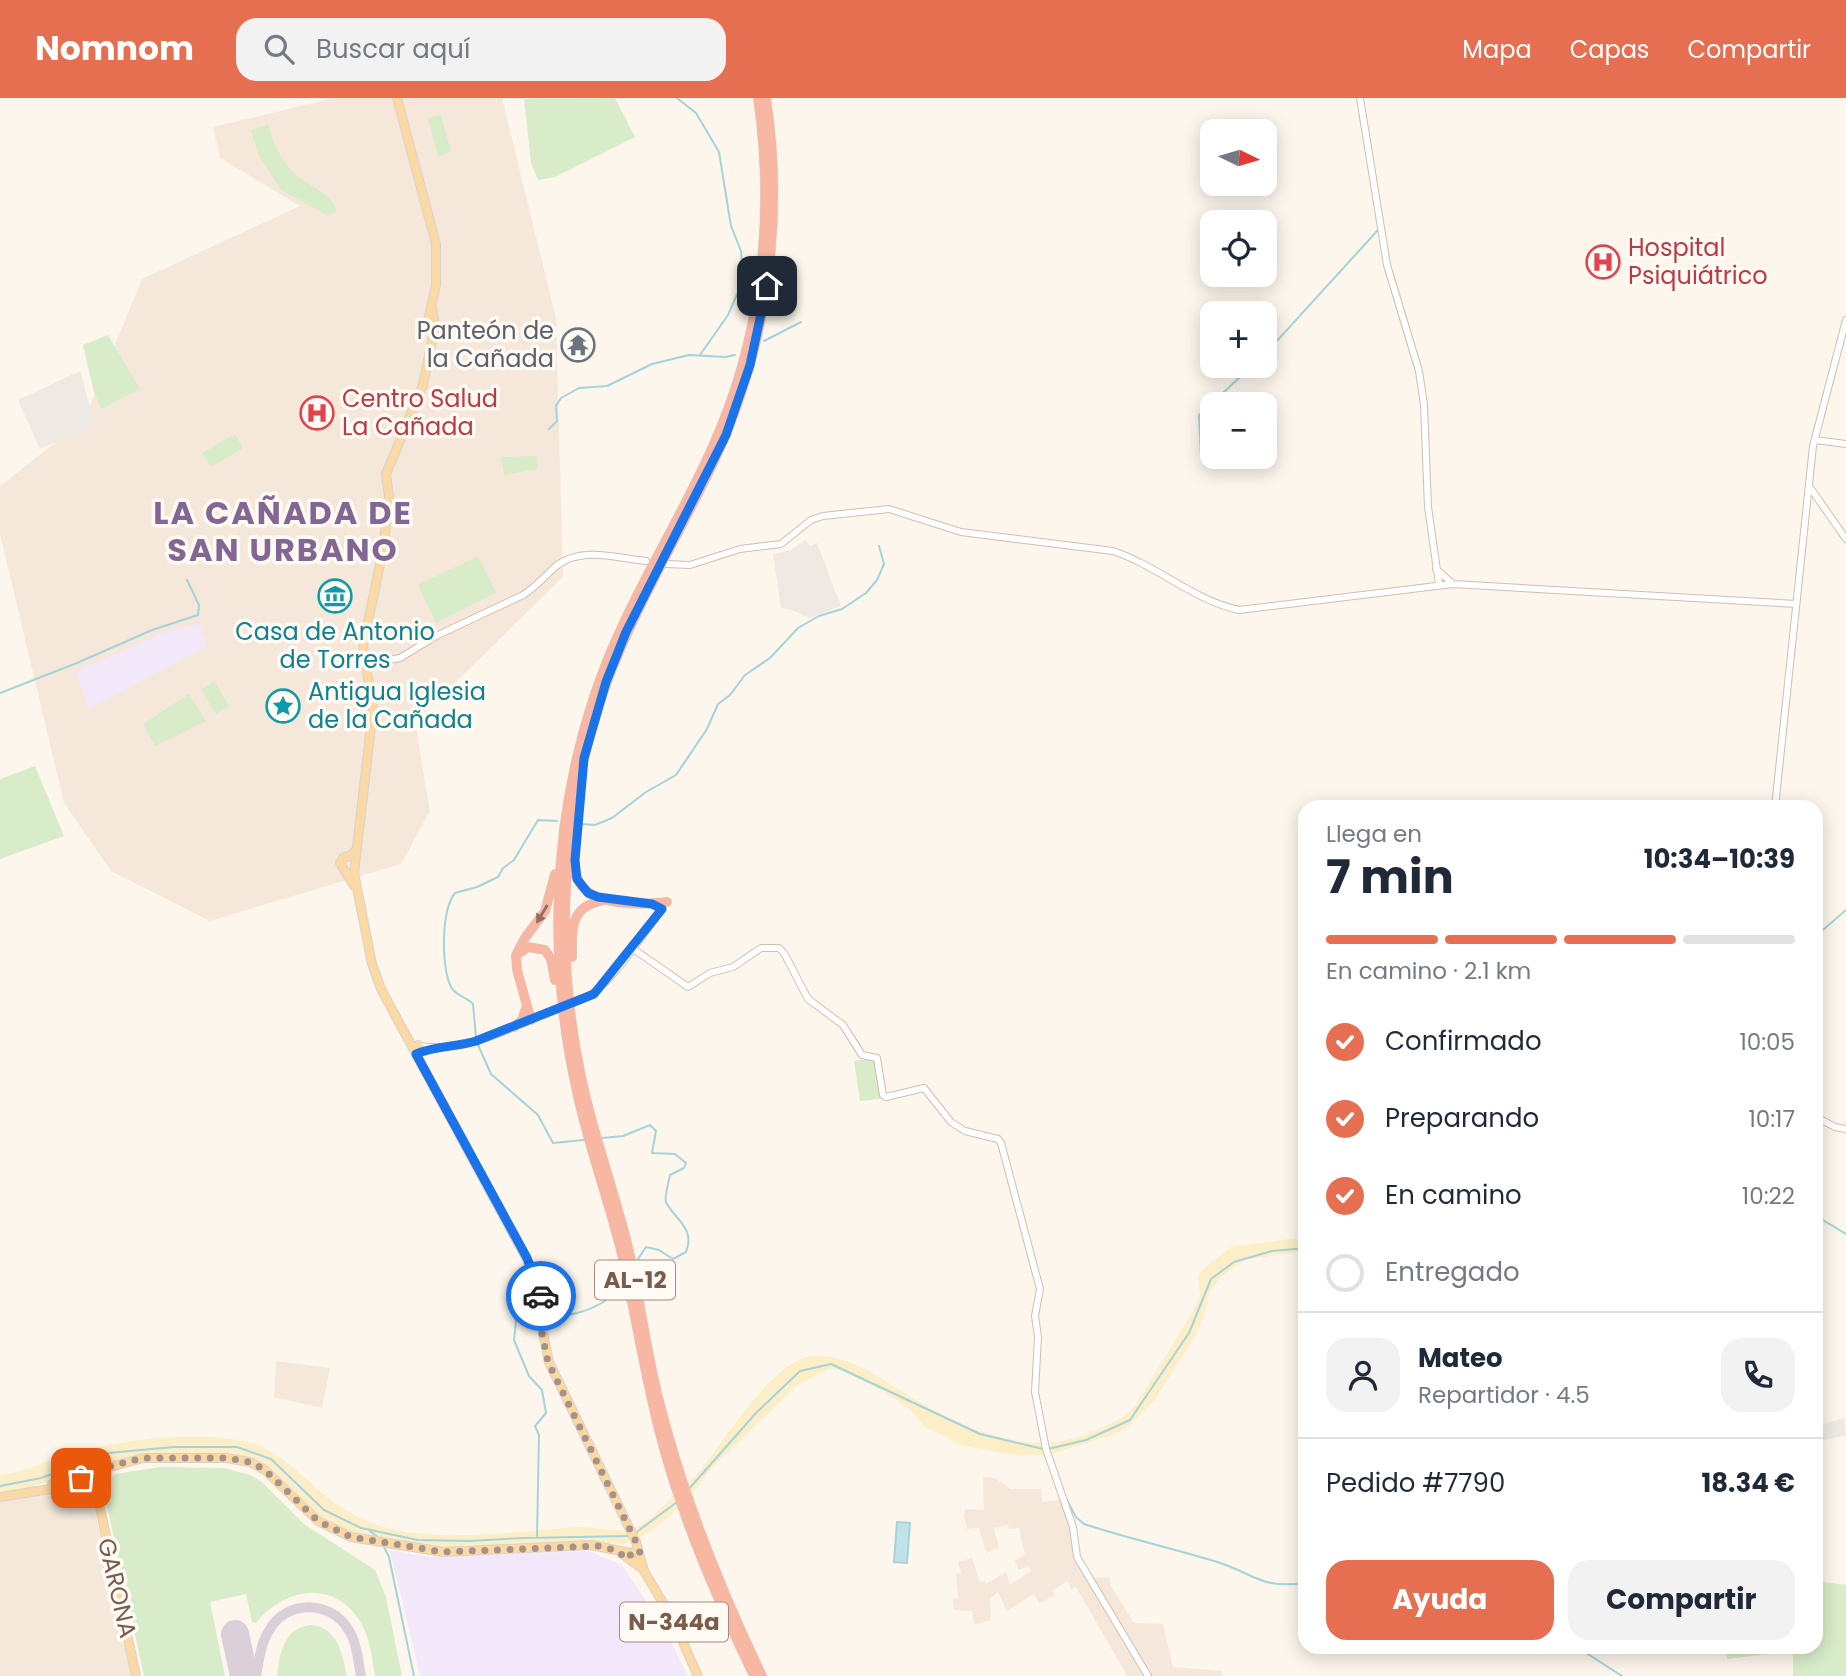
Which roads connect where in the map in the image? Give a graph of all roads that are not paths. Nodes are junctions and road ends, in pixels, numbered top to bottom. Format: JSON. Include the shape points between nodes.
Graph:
{"nodes":[{"id":1,"x":399,"y":98,"type":"edge"},
{"id":2,"x":758,"y":98,"type":"edge"},
{"id":3,"x":766,"y":98,"type":"edge"},
{"id":4,"x":1360,"y":98,"type":"edge"},
{"id":5,"x":1846,"y":320,"type":"edge"},
{"id":6,"x":1815,"y":440,"type":"junction"},
{"id":7,"x":1846,"y":444,"type":"edge"},
{"id":8,"x":1809,"y":486,"type":"junction"},
{"id":9,"x":1846,"y":539,"type":"edge"},
{"id":10,"x":646,"y":561,"type":"dead end"},
{"id":11,"x":667,"y":564,"type":"dead end"},
{"id":12,"x":1436,"y":569,"type":"junction"},
{"id":13,"x":1439,"y":584,"type":"junction"},
{"id":14,"x":1453,"y":584,"type":"junction"},
{"id":15,"x":1429,"y":585,"type":"junction"},
{"id":16,"x":1794,"y":602,"type":"junction"},
{"id":17,"x":364,"y":664,"type":"junction"},
{"id":18,"x":584,"y":758,"type":"junction"},
{"id":19,"x":568,"y":800,"type":"junction"},
{"id":20,"x":1776,"y":800,"type":"edge"},
{"id":21,"x":354,"y":859,"type":"junction"},
{"id":22,"x":345,"y":871,"type":"junction"},
{"id":23,"x":356,"y":889,"type":"junction"},
{"id":24,"x":607,"y":900,"type":"junction"},
{"id":25,"x":665,"y":905,"type":"joint"},
{"id":26,"x":632,"y":948,"type":"junction"},
{"id":27,"x":516,"y":955,"type":"junction"},
{"id":28,"x":527,"y":1006,"type":"junction"},
{"id":29,"x":543,"y":1015,"type":"junction"},
{"id":30,"x":570,"y":1016,"type":"junction"},
{"id":31,"x":531,"y":1020,"type":"junction"},
{"id":32,"x":514,"y":1027,"type":"junction"},
{"id":33,"x":565,"y":1029,"type":"junction"},
{"id":34,"x":420,"y":1049,"type":"junction"},
{"id":35,"x":1823,"y":1121,"type":"edge"},
{"id":36,"x":1846,"y":1129,"type":"edge"},
{"id":37,"x":88,"y":1480,"type":"junction"},
{"id":38,"x":680,"y":1489,"type":"junction"},
{"id":39,"x":0,"y":1497,"type":"edge"},
{"id":40,"x":685,"y":1502,"type":"junction"},
{"id":41,"x":635,"y":1557,"type":"junction"},
{"id":42,"x":136,"y":1676,"type":"edge"},
{"id":43,"x":698,"y":1676,"type":"edge"},
{"id":44,"x":754,"y":1676,"type":"edge"},
{"id":45,"x":762,"y":1676,"type":"edge"},
{"id":46,"x":1148,"y":1676,"type":"edge"}],
"edges":[{"from":1,"to":17,"type":"main road","via":[[440,244],[441,264],[423,385],[386,474],[389,497],[383,550],[363,638]]},
{"from":2,"to":19,"type":"highway","number":"AL-12","via":[[766,217],[760,287],[745,356],[714,444],[610,653],[586,722]]},
{"from":3,"to":18,"type":"highway","number":"AL-12","via":[[772,234],[766,296],[750,365],[714,461],[626,632]]},
{"from":4,"to":12,"type":"street","via":[[1387,265],[1419,371]]},
{"from":5,"to":6,"type":"street"},
{"from":6,"to":7,"type":"street"},
{"from":6,"to":8,"type":"street"},
{"from":8,"to":9,"type":"street"},
{"from":8,"to":16,"type":"street"},
{"from":10,"to":17,"type":"street","via":[[585,554],[569,558],[523,595],[436,636],[400,659]]},
{"from":11,"to":15,"type":"street","via":[[690,565],[740,549],[781,544],[823,516],[889,509],[961,532],[1114,551],[1193,593],[1239,610]]},
{"from":12,"to":13,"type":"street"},
{"from":12,"to":14,"type":"street"},
{"from":12,"to":15,"type":"street"},
{"from":13,"to":14,"type":"street"},
{"from":13,"to":15,"type":"street"},
{"from":14,"to":16,"type":"street"},
{"from":16,"to":20,"type":"street"},
{"from":17,"to":21,"type":"main road","via":[[373,714]]},
{"from":18,"to":24,"type":"highway","via":[[575,871],[588,893]]},
{"from":18,"to":30,"type":"highway","number":"AL-12","via":[[566,895]]},
{"from":19,"to":27,"type":"highway","one_way":true,"via":[[549,901]]},
{"from":19,"to":33,"type":"highway","number":"AL-12","via":[[558,923]]},
{"from":21,"to":22,"type":"main road"},
{"from":21,"to":22,"type":"main road","via":[[341,860]]},
{"from":21,"to":23,"type":"main road"},
{"from":22,"to":23,"type":"main road"},
{"from":23,"to":34,"type":"main road","via":[[376,978],[407,1038]]},
{"from":24,"to":25,"type":"highway"},
{"from":24,"to":30,"type":"highway","via":[[587,904],[574,921]]},
{"from":25,"to":26,"type":"street"},
{"from":26,"to":29,"type":"street","bridge":true,"via":[[594,994]]},
{"from":26,"to":46,"type":"street","via":[[688,987],[710,972],[733,967],[761,948],[779,948],[808,999],[843,1025],[862,1055],[875,1055],[883,1095],[924,1088],[951,1122],[965,1131],[998,1139],[1040,1289],[1035,1316],[1035,1392],[1046,1449],[1073,1527],[1077,1557]]},
{"from":27,"to":28,"type":"highway"},
{"from":27,"to":33,"type":"highway","via":[[528,947],[550,954]]},
{"from":28,"to":29,"type":"highway"},
{"from":28,"to":31,"type":"highway"},
{"from":28,"to":32,"type":"highway"},
{"from":29,"to":31,"type":"street"},
{"from":30,"to":38,"type":"highway","number":"AL-12","via":[[586,1099],[624,1232]]},
{"from":31,"to":32,"type":"street"},
{"from":32,"to":34,"type":"street","via":[[460,1045]]},
{"from":33,"to":38,"type":"highway","number":"AL-12","via":[[583,1118],[623,1258],[652,1403]]},
{"from":34,"to":41,"type":"main road","via":[[532,1269],[540,1290],[548,1362],[636,1542]]},
{"from":35,"to":36,"type":"street"},
{"from":37,"to":39,"type":"main road"},
{"from":37,"to":41,"type":"main road","via":[[101,1469],[143,1458],[234,1459],[265,1470],[318,1521],[351,1537],[443,1552],[583,1545]]},
{"from":37,"to":42,"type":"main road","name":"GARONA"},
{"from":38,"to":40,"type":"highway","number":"AL-12"},
{"from":40,"to":44,"type":"highway","number":"AL-12","via":[[724,1614]]},
{"from":40,"to":45,"type":"highway","number":"AL-12"},
{"from":41,"to":43,"type":"main road","number":"N-344a","via":[[672,1618]]}]}
